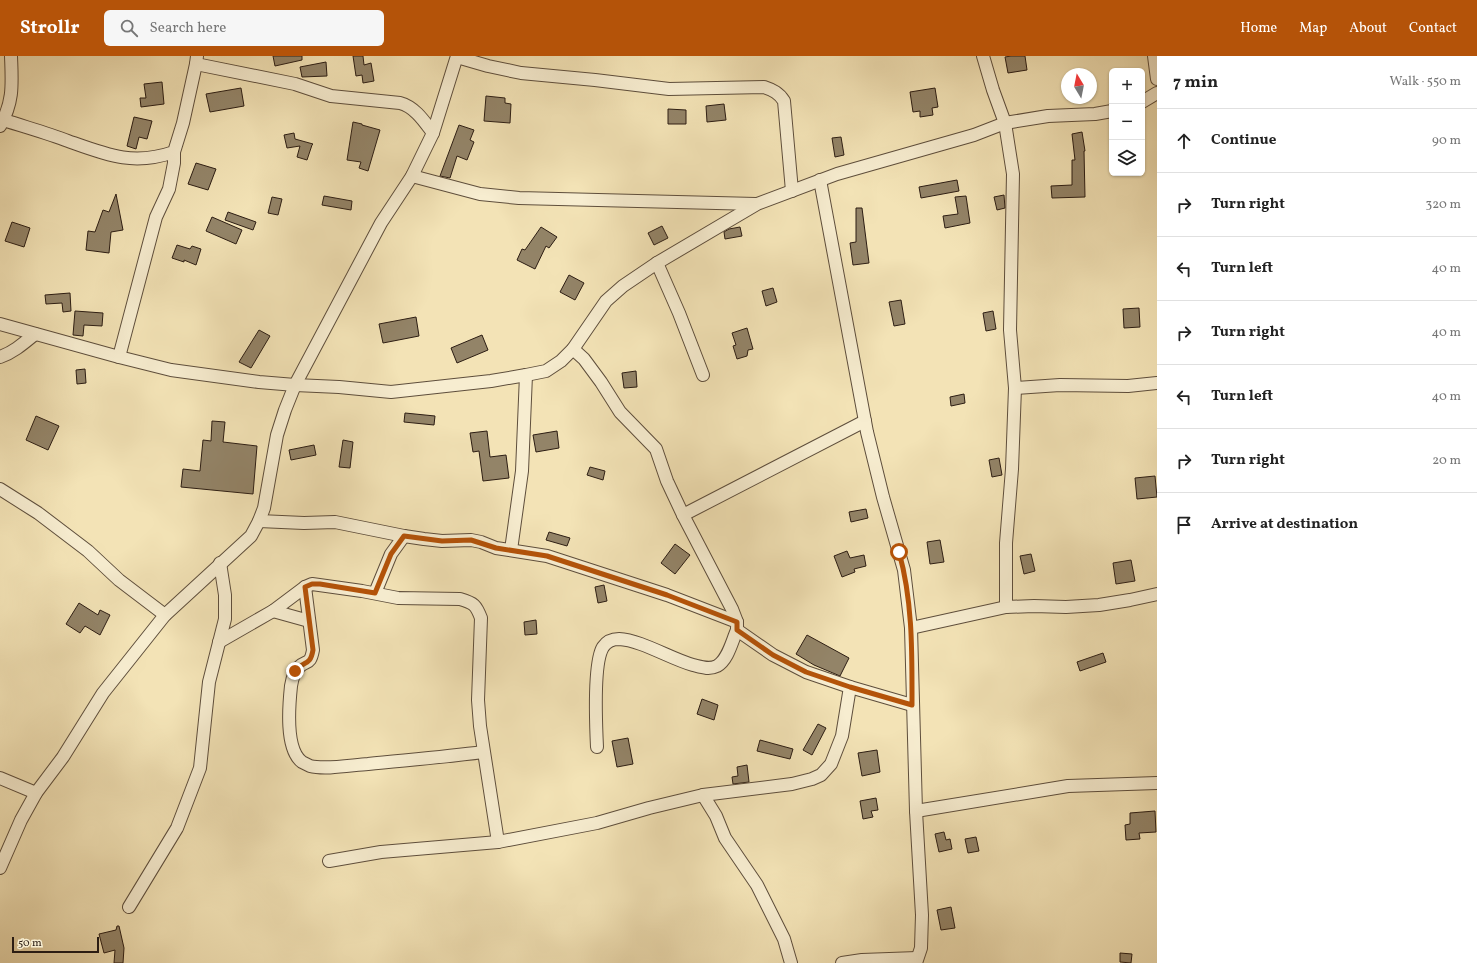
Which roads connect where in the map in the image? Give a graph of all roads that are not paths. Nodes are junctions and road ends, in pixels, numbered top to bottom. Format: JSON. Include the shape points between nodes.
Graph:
{"nodes":[{"id":1,"x":11,"y":56,"type":"edge"},
{"id":2,"x":983,"y":56,"type":"edge"},
{"id":3,"x":1154,"y":56,"type":"edge"},
{"id":4,"x":457,"y":57,"type":"edge"},
{"id":5,"x":197,"y":60,"type":"edge"},
{"id":6,"x":1157,"y":79,"type":"edge"},
{"id":7,"x":1157,"y":93,"type":"edge"},
{"id":8,"x":1145,"y":100,"type":"edge"},
{"id":9,"x":1109,"y":112,"type":"edge"},
{"id":10,"x":2,"y":123,"type":"edge"},
{"id":11,"x":1005,"y":123,"type":"junction"},
{"id":12,"x":434,"y":133,"type":"junction"},
{"id":13,"x":174,"y":152,"type":"junction"},
{"id":14,"x":412,"y":176,"type":"junction"},
{"id":15,"x":820,"y":180,"type":"junction"},
{"id":16,"x":792,"y":191,"type":"junction"},
{"id":17,"x":757,"y":204,"type":"junction"},
{"id":18,"x":658,"y":263,"type":"junction"},
{"id":19,"x":0,"y":324,"type":"edge"},
{"id":20,"x":35,"y":334,"type":"junction"},
{"id":21,"x":573,"y":349,"type":"junction"},
{"id":22,"x":0,"y":357,"type":"edge"},
{"id":23,"x":119,"y":357,"type":"junction"},
{"id":24,"x":526,"y":375,"type":"junction"},
{"id":25,"x":703,"y":375,"type":"dead end"},
{"id":26,"x":1157,"y":382,"type":"edge"},
{"id":27,"x":295,"y":385,"type":"junction"},
{"id":28,"x":1015,"y":388,"type":"junction"},
{"id":29,"x":865,"y":420,"type":"junction"},
{"id":30,"x":0,"y":489,"type":"edge"},
{"id":31,"x":683,"y":515,"type":"junction"},
{"id":32,"x":259,"y":521,"type":"junction"},
{"id":33,"x":404,"y":536,"type":"junction"},
{"id":34,"x":511,"y":550,"type":"junction"},
{"id":35,"x":220,"y":563,"type":"junction"},
{"id":36,"x":305,"y":587,"type":"junction"},
{"id":37,"x":375,"y":593,"type":"junction"},
{"id":38,"x":1157,"y":594,"type":"edge"},
{"id":39,"x":1006,"y":607,"type":"junction"},
{"id":40,"x":273,"y":611,"type":"junction"},
{"id":41,"x":165,"y":615,"type":"junction"},
{"id":42,"x":309,"y":621,"type":"junction"},
{"id":43,"x":737,"y":626,"type":"junction"},
{"id":44,"x":911,"y":628,"type":"junction"},
{"id":45,"x":219,"y":642,"type":"junction"},
{"id":46,"x":850,"y":687,"type":"junction"},
{"id":47,"x":912,"y":705,"type":"junction"},
{"id":48,"x":597,"y":747,"type":"dead end"},
{"id":49,"x":483,"y":752,"type":"junction"},
{"id":50,"x":0,"y":778,"type":"edge"},
{"id":51,"x":1157,"y":783,"type":"edge"},
{"id":52,"x":36,"y":793,"type":"junction"},
{"id":53,"x":703,"y":795,"type":"junction"},
{"id":54,"x":916,"y":811,"type":"junction"},
{"id":55,"x":498,"y":842,"type":"junction"},
{"id":56,"x":329,"y":861,"type":"dead end"},
{"id":57,"x":0,"y":868,"type":"edge"},
{"id":58,"x":129,"y":907,"type":"dead end"},
{"id":59,"x":916,"y":961,"type":"edge"},
{"id":60,"x":791,"y":963,"type":"edge"},
{"id":61,"x":842,"y":963,"type":"edge"}],
"edges":[{"from":1,"to":10,"type":"street","via":[[12,92],[10,105]]},
{"from":2,"to":11,"type":"street"},
{"from":3,"to":6,"type":"street"},
{"from":4,"to":12,"type":"street"},
{"from":4,"to":16,"type":"street","via":[[521,73],[669,89],[764,87],[780,95],[784,101]]},
{"from":5,"to":12,"type":"street","via":[[295,84],[331,96],[408,105]]},
{"from":5,"to":13,"type":"street"},
{"from":7,"to":8,"type":"street"},
{"from":9,"to":11,"type":"street","via":[[1048,116]]},
{"from":10,"to":13,"type":"street","via":[[119,158],[161,157]]},
{"from":11,"to":15,"type":"street","via":[[974,135]]},
{"from":11,"to":28,"type":"street","via":[[1014,174],[1010,330]]},
{"from":12,"to":14,"type":"street"},
{"from":13,"to":23,"type":"street","via":[[169,189],[156,217]]},
{"from":14,"to":17,"type":"street","via":[[480,194],[519,198]]},
{"from":14,"to":27,"type":"street","via":[[381,223]]},
{"from":15,"to":16,"type":"street"},
{"from":15,"to":29,"type":"street"},
{"from":16,"to":17,"type":"street"},
{"from":17,"to":18,"type":"street"},
{"from":18,"to":21,"type":"street","via":[[623,286],[606,301]]},
{"from":18,"to":25,"type":"street"},
{"from":19,"to":20,"type":"street"},
{"from":20,"to":22,"type":"street","via":[[13,351]]},
{"from":20,"to":23,"type":"street"},
{"from":21,"to":24,"type":"street","via":[[546,371]]},
{"from":21,"to":31,"type":"street","via":[[584,359],[620,412],[656,450]]},
{"from":23,"to":27,"type":"street","via":[[171,370]]},
{"from":24,"to":27,"type":"street","via":[[391,392]]},
{"from":24,"to":34,"type":"street","via":[[522,471]]},
{"from":26,"to":28,"type":"street","via":[[1128,386],[1060,385]]},
{"from":27,"to":32,"type":"street","via":[[277,435],[264,508]]},
{"from":28,"to":39,"type":"street","via":[[1006,543]]},
{"from":29,"to":31,"type":"street"},
{"from":29,"to":44,"type":"street","via":[[877,475],[904,570]]},
{"from":30,"to":41,"type":"street","via":[[38,513],[88,551],[119,580]]},
{"from":31,"to":43,"type":"street","via":[[715,575]]},
{"from":32,"to":33,"type":"street","via":[[304,524],[334,522]]},
{"from":32,"to":35,"type":"street","via":[[251,536]]},
{"from":33,"to":34,"type":"street","via":[[442,541],[471,540]]},
{"from":33,"to":37,"type":"street","via":[[391,554]]},
{"from":34,"to":43,"type":"street","via":[[547,556],[667,595]]},
{"from":35,"to":41,"type":"street"},
{"from":35,"to":45,"type":"street","via":[[226,606]]},
{"from":36,"to":37,"type":"street","via":[[320,584]]},
{"from":36,"to":40,"type":"street"},
{"from":36,"to":42,"type":"street"},
{"from":37,"to":49,"type":"street","via":[[398,598],[460,599],[477,607],[481,618],[478,700]]},
{"from":38,"to":39,"type":"street","via":[[1099,605]]},
{"from":39,"to":44,"type":"street"},
{"from":40,"to":42,"type":"street"},
{"from":40,"to":45,"type":"street"},
{"from":41,"to":52,"type":"street","via":[[103,693],[63,757]]},
{"from":42,"to":49,"type":"street","via":[[312,657],[295,671],[290,698],[290,740],[301,761],[310,766],[344,766]]},
{"from":43,"to":46,"type":"street","via":[[787,663]]},
{"from":43,"to":48,"type":"street","via":[[724,660],[711,669],[689,664],[640,644],[620,639],[607,642],[602,649],[599,664]]},
{"from":44,"to":47,"type":"street"},
{"from":45,"to":58,"type":"street","via":[[210,682],[200,768],[177,828]]},
{"from":46,"to":47,"type":"street"},
{"from":46,"to":53,"type":"street","via":[[842,736],[831,764],[821,775],[792,784]]},
{"from":47,"to":54,"type":"street"},
{"from":49,"to":55,"type":"street"},
{"from":50,"to":52,"type":"street"},
{"from":51,"to":54,"type":"street","via":[[1068,786]]},
{"from":52,"to":57,"type":"street"},
{"from":53,"to":55,"type":"street","via":[[597,823]]},
{"from":53,"to":60,"type":"street","via":[[728,842],[757,884],[784,940]]},
{"from":54,"to":59,"type":"street","via":[[922,938]]},
{"from":55,"to":56,"type":"street","via":[[381,852]]},
{"from":59,"to":61,"type":"street","via":[[862,960]]}]}
